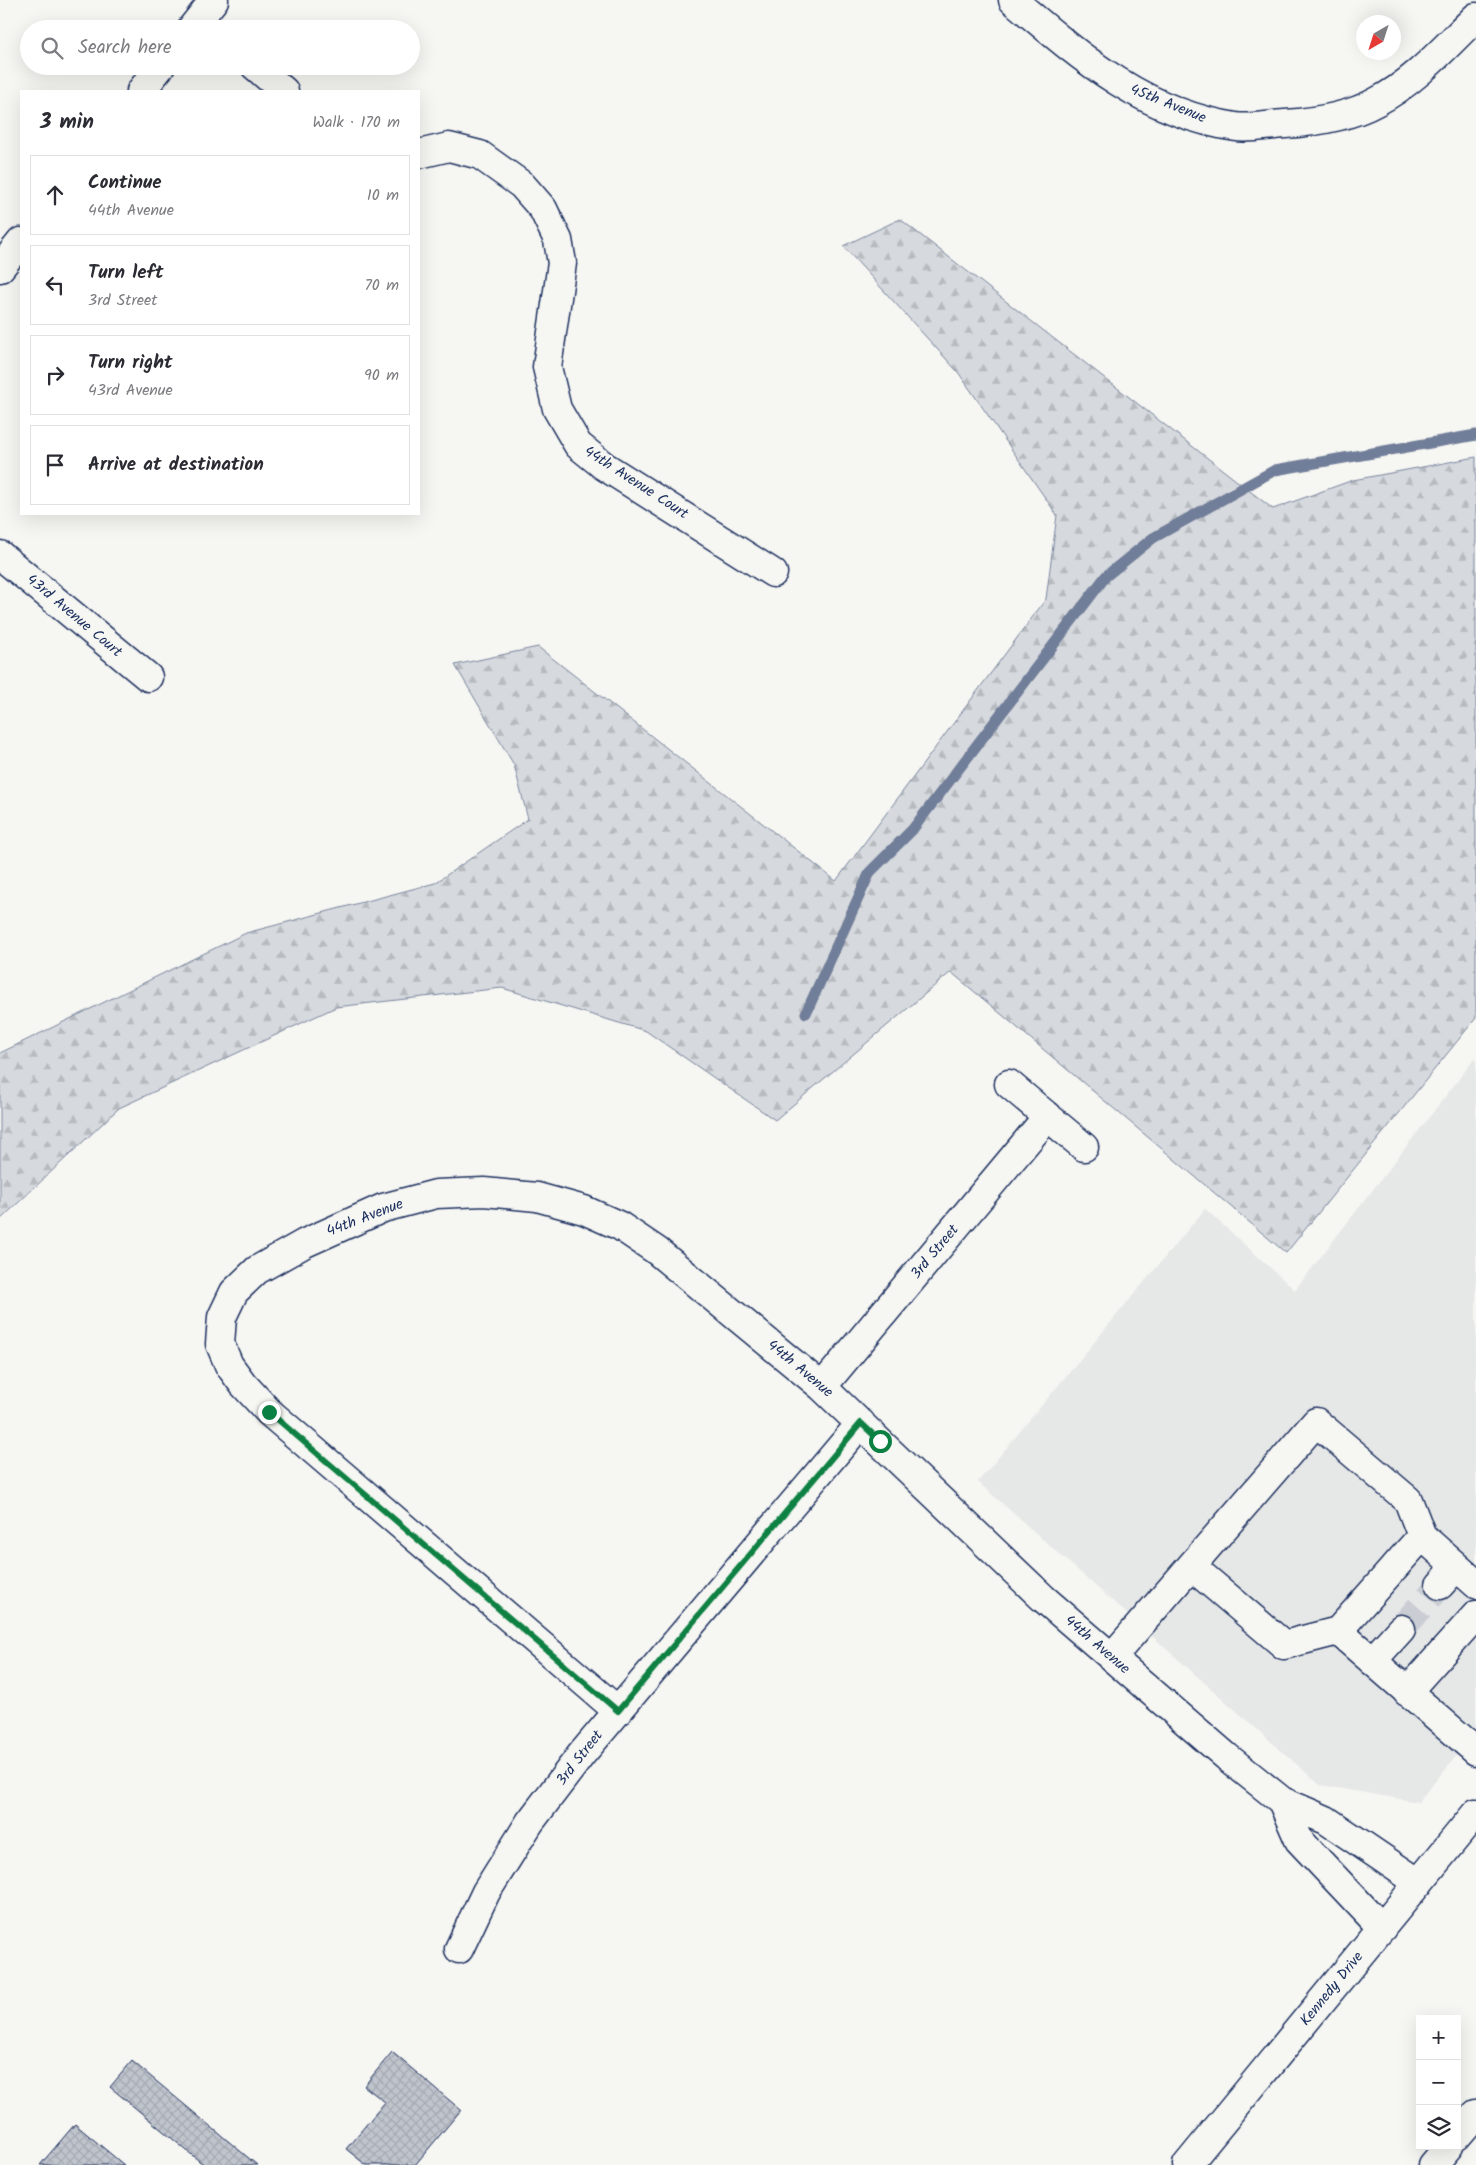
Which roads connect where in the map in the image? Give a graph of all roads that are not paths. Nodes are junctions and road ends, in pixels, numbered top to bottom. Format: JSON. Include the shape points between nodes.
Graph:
{"nodes":[{"id":1,"x":1013,"y":0,"type":"edge"},
{"id":2,"x":1476,"y":17,"type":"edge"},
{"id":3,"x":154,"y":75,"type":"edge"},
{"id":4,"x":265,"y":75,"type":"edge"},
{"id":5,"x":142,"y":90,"type":"edge"},
{"id":6,"x":283,"y":90,"type":"edge"},
{"id":7,"x":420,"y":154,"type":"edge"},
{"id":8,"x":20,"y":243,"type":"edge"},
{"id":9,"x":0,"y":268,"type":"edge"},
{"id":10,"x":0,"y":555,"type":"edge"},
{"id":11,"x":773,"y":573,"type":"dead end"},
{"id":12,"x":148,"y":677,"type":"dead end"},
{"id":13,"x":1009,"y":1084,"type":"dead end"},
{"id":14,"x":1048,"y":1116,"type":"junction"},
{"id":15,"x":1084,"y":1147,"type":"dead end"},
{"id":16,"x":822,"y":1387,"type":"junction"},
{"id":17,"x":861,"y":1423,"type":"junction"},
{"id":18,"x":1422,"y":1536,"type":"junction"},
{"id":19,"x":1191,"y":1566,"type":"junction"},
{"id":20,"x":1457,"y":1578,"type":"edge"},
{"id":21,"x":1476,"y":1615,"type":"edge"},
{"id":22,"x":1401,"y":1629,"type":"tunnel mouth"},
{"id":23,"x":1338,"y":1631,"type":"junction"},
{"id":24,"x":1112,"y":1657,"type":"junction"},
{"id":25,"x":1372,"y":1661,"type":"junction"},
{"id":26,"x":1407,"y":1692,"type":"junction"},
{"id":27,"x":618,"y":1711,"type":"junction"},
{"id":28,"x":1476,"y":1751,"type":"edge"},
{"id":29,"x":1282,"y":1801,"type":"junction"},
{"id":30,"x":1476,"y":1814,"type":"edge"},
{"id":31,"x":1419,"y":1883,"type":"junction"},
{"id":32,"x":1382,"y":1928,"type":"junction"},
{"id":33,"x":459,"y":1949,"type":"dead end"},
{"id":34,"x":1476,"y":2114,"type":"edge"},
{"id":35,"x":1461,"y":2131,"type":"edge"},
{"id":36,"x":1446,"y":2150,"type":"edge"},
{"id":37,"x":1187,"y":2165,"type":"edge"},
{"id":38,"x":1433,"y":2165,"type":"edge"}],
"edges":[{"from":1,"to":2,"type":"street","name":"45th Avenue","via":[[1073,51],[1119,84],[1156,103],[1237,128],[1306,122],[1351,112],[1376,102],[1428,65]]},
{"from":3,"to":5,"type":"street"},
{"from":4,"to":6,"type":"street"},
{"from":7,"to":11,"type":"street","name":"44th Avenue Court","via":[[449,147],[480,155],[522,185],[543,209],[558,240],[562,263],[547,367],[556,409],[578,445],[604,466]]},
{"from":8,"to":9,"type":"street"},
{"from":10,"to":12,"type":"street","name":"43rd Avenue Court"},
{"from":13,"to":14,"type":"street"},
{"from":14,"to":15,"type":"street"},
{"from":14,"to":16,"type":"street","name":"3rd Street"},
{"from":16,"to":17,"type":"street","name":"44th Avenue"},
{"from":16,"to":27,"type":"street","name":"44th Avenue","via":[[698,1283],[620,1226],[584,1210],[537,1197],[484,1192],[436,1194],[383,1208],[257,1270],[234,1292],[222,1317],[220,1344],[242,1384],[269,1412]]},
{"from":17,"to":24,"type":"street","name":"44th Avenue","via":[[1043,1598]]},
{"from":17,"to":27,"type":"street","name":"3rd Street"},
{"from":18,"to":19,"type":"street","via":[[1408,1500],[1316,1422]]},
{"from":18,"to":20,"type":"street"},
{"from":18,"to":23,"type":"street"},
{"from":19,"to":23,"type":"street","via":[[1284,1646]]},
{"from":19,"to":24,"type":"street"},
{"from":21,"to":26,"type":"street"},
{"from":22,"to":25,"type":"street"},
{"from":23,"to":25,"type":"street"},
{"from":24,"to":29,"type":"street","name":"44th Avenue"},
{"from":25,"to":26,"type":"street"},
{"from":26,"to":28,"type":"street"},
{"from":27,"to":33,"type":"street","name":"3rd Street","via":[[530,1822],[486,1892]]},
{"from":29,"to":31,"type":"street","name":"44th Avenue","via":[[1326,1820]]},
{"from":29,"to":32,"type":"street","name":"44th Avenue","via":[[1300,1840]]},
{"from":30,"to":31,"type":"street","name":"Kennedy Drive"},
{"from":31,"to":32,"type":"street","name":"Kennedy Drive"},
{"from":32,"to":37,"type":"street","name":"Kennedy Drive"},
{"from":34,"to":35,"type":"street"},
{"from":36,"to":38,"type":"street"}]}
